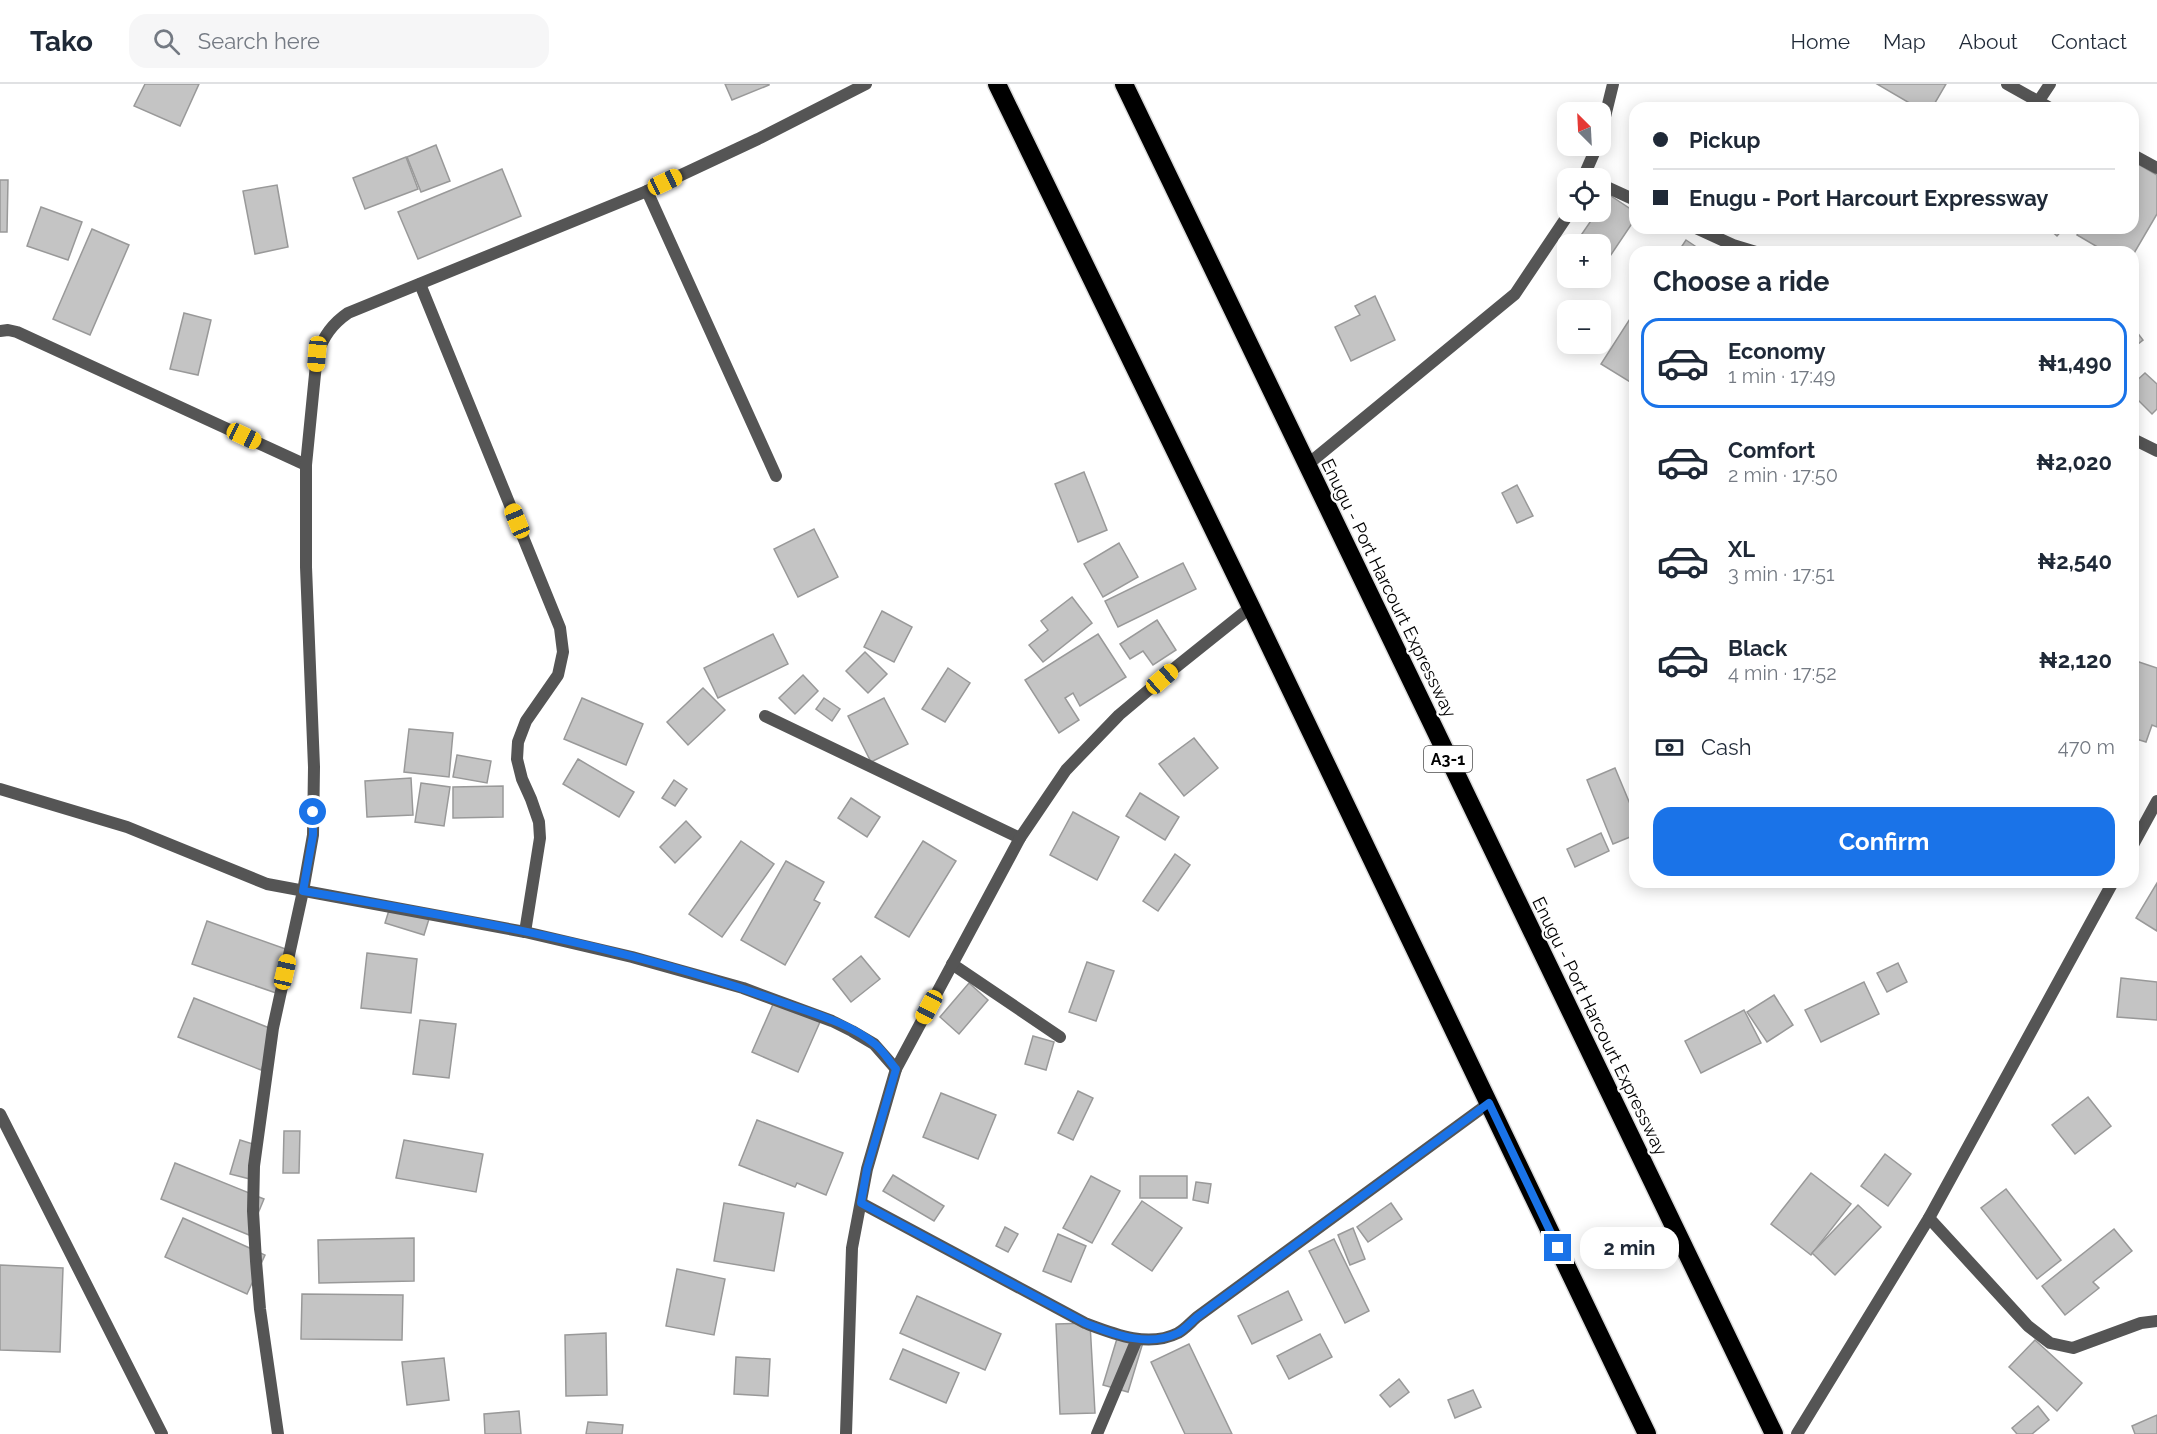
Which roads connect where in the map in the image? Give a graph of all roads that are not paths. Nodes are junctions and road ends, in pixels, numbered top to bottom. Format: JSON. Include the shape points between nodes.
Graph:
{"nodes":[{"id":1,"x":866,"y":84,"type":"edge"},
{"id":2,"x":998,"y":84,"type":"edge"},
{"id":3,"x":1124,"y":84,"type":"edge"},
{"id":4,"x":1613,"y":84,"type":"edge"},
{"id":5,"x":2007,"y":84,"type":"edge"},
{"id":6,"x":2050,"y":84,"type":"edge"},
{"id":7,"x":1609,"y":102,"type":"edge"},
{"id":8,"x":2039,"y":102,"type":"edge"},
{"id":9,"x":2045,"y":102,"type":"edge"},
{"id":10,"x":2139,"y":158,"type":"edge"},
{"id":11,"x":2157,"y":168,"type":"edge"},
{"id":12,"x":1611,"y":189,"type":"edge"},
{"id":13,"x":647,"y":191,"type":"junction"},
{"id":14,"x":1629,"y":197,"type":"edge"},
{"id":15,"x":1563,"y":222,"type":"edge"},
{"id":16,"x":1709,"y":234,"type":"edge"},
{"id":17,"x":1735,"y":246,"type":"edge"},
{"id":18,"x":420,"y":284,"type":"junction"},
{"id":19,"x":0,"y":331,"type":"edge"},
{"id":20,"x":2139,"y":442,"type":"edge"},
{"id":21,"x":2156,"y":449,"type":"edge"},
{"id":22,"x":306,"y":465,"type":"junction"},
{"id":23,"x":1307,"y":465,"type":"junction"},
{"id":24,"x":776,"y":476,"type":"dead end"},
{"id":25,"x":1251,"y":607,"type":"junction"},
{"id":26,"x":765,"y":716,"type":"dead end"},
{"id":27,"x":0,"y":789,"type":"edge"},
{"id":28,"x":2157,"y":801,"type":"edge"},
{"id":29,"x":2152,"y":820,"type":"edge"},
{"id":30,"x":2139,"y":837,"type":"edge"},
{"id":31,"x":1020,"y":838,"type":"junction"},
{"id":32,"x":2109,"y":888,"type":"edge"},
{"id":33,"x":303,"y":891,"type":"junction"},
{"id":34,"x":525,"y":932,"type":"junction"},
{"id":35,"x":952,"y":964,"type":"junction"},
{"id":36,"x":1060,"y":1036,"type":"dead end"},
{"id":37,"x":896,"y":1069,"type":"junction"},
{"id":38,"x":1489,"y":1103,"type":"junction"},
{"id":39,"x":0,"y":1114,"type":"edge"},
{"id":40,"x":861,"y":1203,"type":"junction"},
{"id":41,"x":1929,"y":1218,"type":"junction"},
{"id":42,"x":2157,"y":1321,"type":"edge"},
{"id":43,"x":1137,"y":1339,"type":"junction"},
{"id":44,"x":162,"y":1434,"type":"edge"},
{"id":45,"x":278,"y":1434,"type":"edge"},
{"id":46,"x":846,"y":1434,"type":"edge"},
{"id":47,"x":1097,"y":1434,"type":"edge"},
{"id":48,"x":1647,"y":1434,"type":"edge"},
{"id":49,"x":1774,"y":1434,"type":"edge"},
{"id":50,"x":1797,"y":1434,"type":"edge"}],
"edges":[{"from":1,"to":13,"type":"street"},
{"from":2,"to":25,"type":"highway"},
{"from":3,"to":23,"type":"highway","name":"Enugu - Port Harcourt Expressway","number":"A3-1"},
{"from":4,"to":7,"type":"street"},
{"from":5,"to":8,"type":"street"},
{"from":6,"to":9,"type":"street"},
{"from":10,"to":11,"type":"street"},
{"from":12,"to":14,"type":"street"},
{"from":13,"to":18,"type":"street"},
{"from":13,"to":24,"type":"street"},
{"from":15,"to":23,"type":"street","via":[[1515,294]]},
{"from":16,"to":17,"type":"street"},
{"from":18,"to":22,"type":"street","via":[[348,313],[328,330],[317,354]]},
{"from":18,"to":34,"type":"street","via":[[560,628],[563,652],[558,675],[526,722],[518,742],[517,759],[539,822],[540,838]]},
{"from":19,"to":22,"type":"street","via":[[17,332]]},
{"from":20,"to":21,"type":"street"},
{"from":22,"to":33,"type":"street","via":[[314,767],[313,835]]},
{"from":23,"to":49,"type":"highway","name":"Enugu - Port Harcourt Expressway","number":"A3-1"},
{"from":25,"to":31,"type":"street","via":[[1119,715],[1066,770]]},
{"from":25,"to":38,"type":"highway"},
{"from":26,"to":31,"type":"street"},
{"from":27,"to":33,"type":"street","via":[[127,827],[267,884]]},
{"from":28,"to":29,"type":"street"},
{"from":29,"to":30,"type":"street"},
{"from":31,"to":35,"type":"street"},
{"from":32,"to":41,"type":"street"},
{"from":33,"to":34,"type":"street"},
{"from":33,"to":45,"type":"street","via":[[273,1028],[254,1166],[256,1261]]},
{"from":34,"to":37,"type":"street","via":[[744,988],[832,1021],[874,1044]]},
{"from":35,"to":36,"type":"street"},
{"from":35,"to":37,"type":"street"},
{"from":37,"to":40,"type":"street"},
{"from":38,"to":43,"type":"street","via":[[1179,1332],[1158,1339]]},
{"from":38,"to":48,"type":"highway"},
{"from":39,"to":44,"type":"street"},
{"from":40,"to":43,"type":"street","via":[[1085,1323]]},
{"from":40,"to":46,"type":"street","via":[[852,1248]]},
{"from":41,"to":42,"type":"street","via":[[2028,1326],[2049,1343],[2073,1348]]},
{"from":41,"to":50,"type":"street"},
{"from":43,"to":47,"type":"street"}]}
